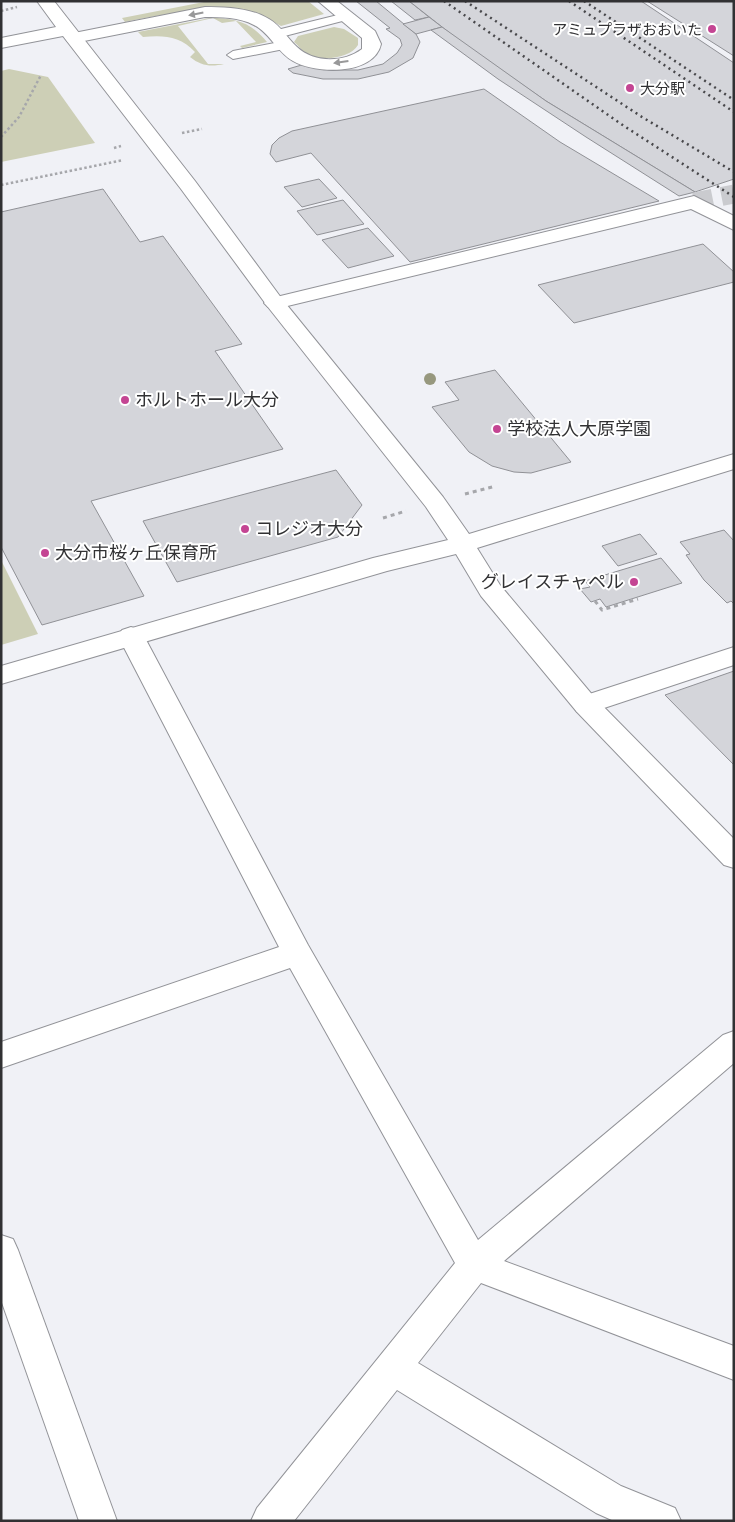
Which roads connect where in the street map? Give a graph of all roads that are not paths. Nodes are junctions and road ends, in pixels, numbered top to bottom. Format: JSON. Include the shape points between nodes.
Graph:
{"nodes":[{"id":1,"x":45,"y":1,"type":"edge"},
{"id":2,"x":183,"y":1,"type":"edge"},
{"id":3,"x":326,"y":1,"type":"edge"},
{"id":4,"x":346,"y":17,"type":"junction"},
{"id":5,"x":68,"y":31,"type":"junction"},
{"id":6,"x":281,"y":39,"type":"junction"},
{"id":7,"x":1,"y":43,"type":"edge"},
{"id":8,"x":233,"y":55,"type":"dead end"},
{"id":9,"x":734,"y":224,"type":"edge"},
{"id":10,"x":275,"y":303,"type":"junction"},
{"id":11,"x":734,"y":460,"type":"edge"},
{"id":12,"x":463,"y":544,"type":"junction"},
{"id":13,"x":130,"y":636,"type":"junction"},
{"id":14,"x":734,"y":656,"type":"edge"},
{"id":15,"x":1,"y":675,"type":"edge"},
{"id":16,"x":586,"y":705,"type":"junction"},
{"id":17,"x":734,"y":857,"type":"edge"},
{"id":18,"x":297,"y":953,"type":"junction"},
{"id":19,"x":734,"y":1044,"type":"edge"},
{"id":20,"x":1,"y":1055,"type":"edge"},
{"id":21,"x":1,"y":1250,"type":"edge"},
{"id":22,"x":474,"y":1265,"type":"junction"},
{"id":23,"x":734,"y":1364,"type":"edge"},
{"id":24,"x":392,"y":1367,"type":"junction"},
{"id":25,"x":98,"y":1521,"type":"edge"},
{"id":26,"x":270,"y":1521,"type":"edge"},
{"id":27,"x":662,"y":1521,"type":"edge"}],
"edges":[{"from":1,"to":5,"type":"street"},
{"from":2,"to":5,"type":"street"},
{"from":3,"to":4,"type":"street"},
{"from":4,"to":6,"type":"lane"},
{"from":4,"to":6,"type":"street","one_way":true,"via":[[372,41],[370,51],[362,57],[338,64],[302,59],[292,53]]},
{"from":6,"to":5,"type":"street","one_way":true,"via":[[257,20],[219,12]]},
{"from":5,"to":7,"type":"street"},
{"from":5,"to":10,"type":"street"},
{"from":6,"to":8,"type":"lane"},
{"from":9,"to":10,"type":"street","via":[[694,202]]},
{"from":10,"to":12,"type":"street","via":[[386,439]]},
{"from":11,"to":12,"type":"street"},
{"from":12,"to":13,"type":"street"},
{"from":12,"to":16,"type":"street","via":[[490,590]]},
{"from":13,"to":15,"type":"street"},
{"from":13,"to":18,"type":"street"},
{"from":14,"to":16,"type":"street"},
{"from":16,"to":17,"type":"street"},
{"from":18,"to":20,"type":"street"},
{"from":18,"to":22,"type":"street"},
{"from":19,"to":22,"type":"street"},
{"from":21,"to":25,"type":"street"},
{"from":22,"to":23,"type":"street"},
{"from":22,"to":24,"type":"street"},
{"from":24,"to":26,"type":"street"},
{"from":24,"to":27,"type":"street","via":[[609,1500]]}]}
